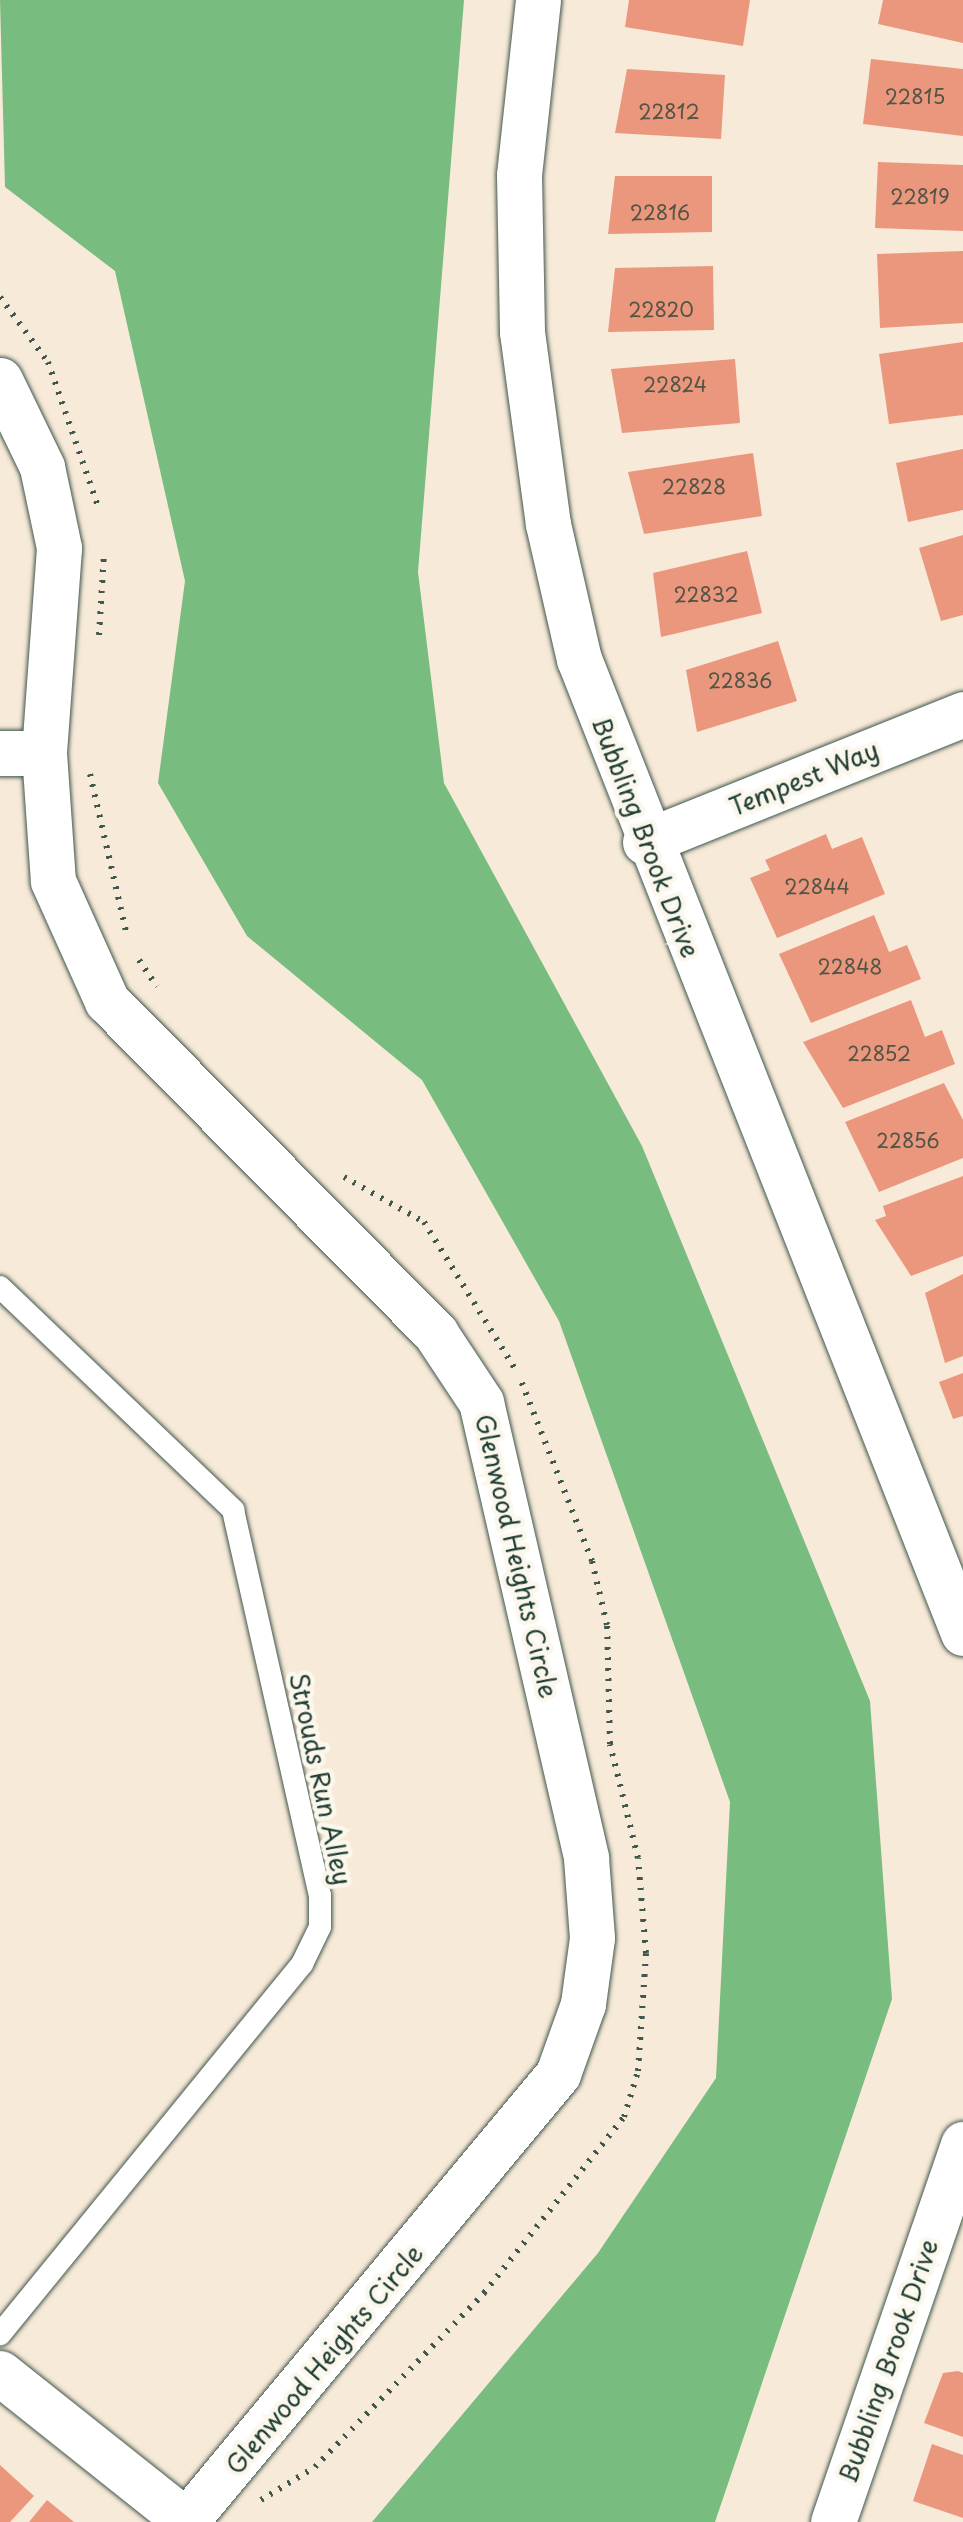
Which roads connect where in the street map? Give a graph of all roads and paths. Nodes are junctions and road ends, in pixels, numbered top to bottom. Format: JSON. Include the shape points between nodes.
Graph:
{"nodes":[{"id":1,"x":538,"y":0,"type":"edge"},
{"id":2,"x":0,"y":297,"type":"edge"},
{"id":3,"x":0,"y":380,"type":"edge"},
{"id":4,"x":100,"y":524,"type":"dead end"},
{"id":5,"x":103,"y":542,"type":"dead end"},
{"id":6,"x":96,"y":655,"type":"dead end"},
{"id":7,"x":963,"y":714,"type":"edge"},
{"id":8,"x":42,"y":755,"type":"edge"},
{"id":9,"x":645,"y":842,"type":"junction"},
{"id":10,"x":164,"y":998,"type":"dead end"},
{"id":11,"x":338,"y":1173,"type":"dead end"},
{"id":12,"x":0,"y":1287,"type":"edge"},
{"id":13,"x":958,"y":1606,"type":"edge"},
{"id":14,"x":963,"y":2144,"type":"edge"},
{"id":15,"x":0,"y":2334,"type":"edge"},
{"id":16,"x":0,"y":2374,"type":"edge"},
{"id":17,"x":250,"y":2507,"type":"dead end"},
{"id":18,"x":185,"y":2522,"type":"edge"},
{"id":19,"x":833,"y":2522,"type":"edge"}],
"edges":[{"from":1,"to":9,"type":"street","name":"Bubbling Brook Drive","via":[[519,175],[522,332],[548,524],[580,659]]},
{"from":2,"to":4,"type":"path","via":[[48,362],[76,425]]},
{"from":3,"to":8,"type":"street","name":"Glenwood Heights Circle","via":[[42,466],[59,548]]},
{"from":5,"to":6,"type":"path"},
{"from":7,"to":9,"type":"street","name":"Tempest Way"},
{"from":8,"to":10,"type":"path","via":[[103,800],[129,944]]},
{"from":8,"to":18,"type":"street","name":"Glenwood Heights Circle","via":[[53,881],[107,1001],[436,1334],[480,1402],[586,1858],[592,1938],[583,2004],[558,2074]]},
{"from":9,"to":13,"type":"street","name":"Bubbling Brook Drive"},
{"from":11,"to":17,"type":"path","via":[[424,1222],[548,1436],[607,1625],[610,1744],[638,1858],[648,2012],[624,2118],[590,2164],[484,2293],[347,2436]]},
{"from":12,"to":15,"type":"lane","name":"Strouds Run Alley","via":[[233,1510],[320,1928],[302,1964]]},
{"from":14,"to":19,"type":"street","name":"Bubbling Brook Drive"},
{"from":16,"to":18,"type":"street"}]}
